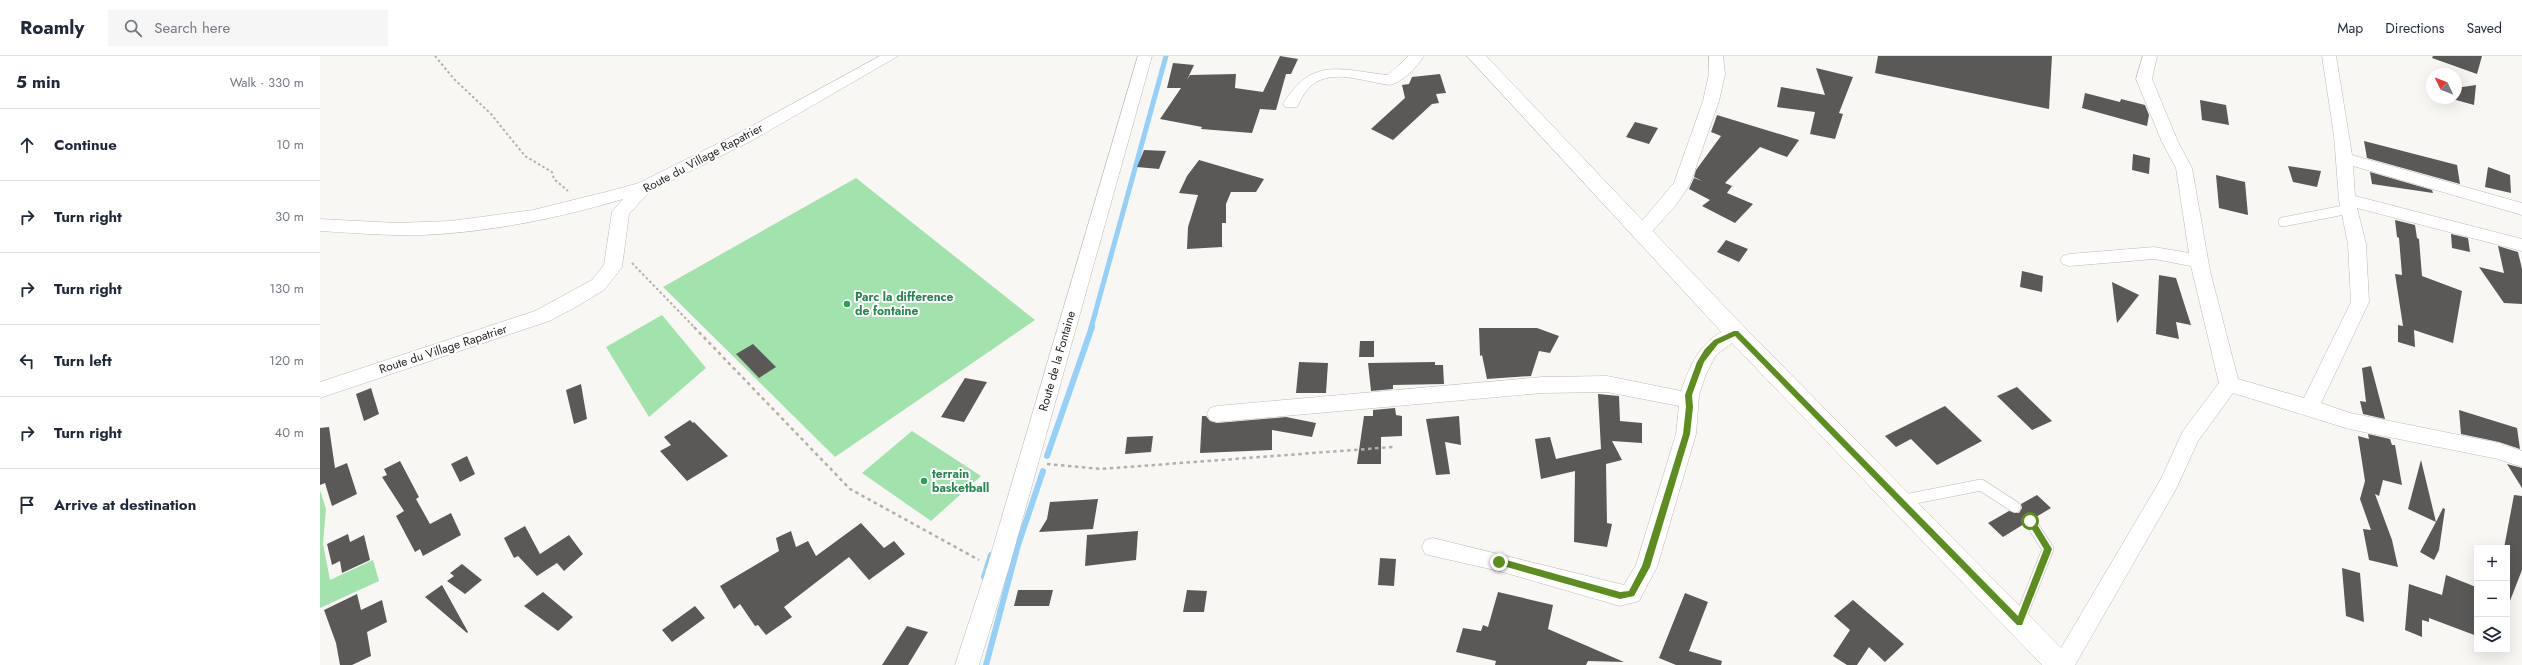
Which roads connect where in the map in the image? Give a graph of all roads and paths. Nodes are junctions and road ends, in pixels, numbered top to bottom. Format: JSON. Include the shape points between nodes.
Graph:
{"nodes":[{"id":1,"x":435,"y":56,"type":"edge"},
{"id":2,"x":890,"y":56,"type":"edge"},
{"id":3,"x":1145,"y":56,"type":"edge"},
{"id":4,"x":1417,"y":56,"type":"edge"},
{"id":5,"x":1476,"y":56,"type":"edge"},
{"id":6,"x":1716,"y":56,"type":"edge"},
{"id":7,"x":2150,"y":56,"type":"edge"},
{"id":8,"x":2328,"y":56,"type":"edge"},
{"id":9,"x":1291,"y":104,"type":"dead end"},
{"id":10,"x":2344,"y":158,"type":"junction"},
{"id":11,"x":644,"y":187,"type":"junction"},
{"id":12,"x":586,"y":205,"type":"junction"},
{"id":13,"x":2348,"y":205,"type":"junction"},
{"id":14,"x":2522,"y":209,"type":"edge"},
{"id":15,"x":2283,"y":222,"type":"dead end"},
{"id":16,"x":320,"y":224,"type":"edge"},
{"id":17,"x":1642,"y":232,"type":"junction"},
{"id":18,"x":2522,"y":245,"type":"edge"},
{"id":19,"x":615,"y":247,"type":"junction"},
{"id":20,"x":2069,"y":260,"type":"dead end"},
{"id":21,"x":2199,"y":261,"type":"junction"},
{"id":22,"x":1736,"y":332,"type":"junction"},
{"id":23,"x":2229,"y":384,"type":"junction"},
{"id":24,"x":320,"y":390,"type":"edge"},
{"id":25,"x":1689,"y":398,"type":"junction"},
{"id":26,"x":2309,"y":407,"type":"junction"},
{"id":27,"x":1217,"y":414,"type":"dead end"},
{"id":28,"x":1393,"y":447,"type":"dead end"},
{"id":29,"x":2522,"y":459,"type":"edge"},
{"id":30,"x":1028,"y":462,"type":"junction"},
{"id":31,"x":1900,"y":501,"type":"junction"},
{"id":32,"x":2015,"y":507,"type":"dead end"},
{"id":33,"x":2030,"y":521,"type":"dead end"},
{"id":34,"x":1433,"y":547,"type":"dead end"},
{"id":35,"x":998,"y":564,"type":"junction"},
{"id":36,"x":2019,"y":622,"type":"junction"},
{"id":37,"x":967,"y":665,"type":"edge"},
{"id":38,"x":2062,"y":665,"type":"edge"}],
"edges":[{"from":1,"to":12,"type":"path","via":[[454,79],[491,114],[525,156],[552,172],[554,179]]},
{"from":2,"to":11,"type":"street","name":"Route du Village Rapatrier","via":[[745,137]]},
{"from":3,"to":30,"type":"street","name":"Route de la Fontaine"},
{"from":4,"to":9,"type":"street","via":[[1398,76],[1390,80],[1335,71],[1322,73],[1304,84]]},
{"from":5,"to":17,"type":"main road"},
{"from":6,"to":17,"type":"street","via":[[1717,74],[1711,101],[1682,184],[1670,202]]},
{"from":7,"to":21,"type":"street","via":[[2144,79],[2170,142],[2184,168]]},
{"from":8,"to":10,"type":"street"},
{"from":10,"to":13,"type":"street"},
{"from":10,"to":14,"type":"street"},
{"from":11,"to":12,"type":"street"},
{"from":11,"to":19,"type":"street","name":"Route du Village Rapatrier","via":[[621,212]]},
{"from":12,"to":16,"type":"street","via":[[504,222],[424,229]]},
{"from":13,"to":15,"type":"lane"},
{"from":13,"to":18,"type":"street"},
{"from":13,"to":26,"type":"street","via":[[2357,244],[2360,302]]},
{"from":17,"to":22,"type":"main road"},
{"from":19,"to":24,"type":"street","name":"Route du Village Rapatrier","via":[[613,267],[598,285],[568,303],[513,326]]},
{"from":19,"to":35,"type":"path","via":[[652,282],[850,489],[988,564]]},
{"from":20,"to":21,"type":"street","via":[[2154,253]]},
{"from":21,"to":23,"type":"street"},
{"from":22,"to":25,"type":"street","via":[[1716,342],[1707,351],[1700,362]]},
{"from":22,"to":31,"type":"main road"},
{"from":23,"to":26,"type":"street"},
{"from":23,"to":38,"type":"street","via":[[2190,437],[2169,484]]},
{"from":25,"to":27,"type":"street","via":[[1607,384],[1542,385]]},
{"from":25,"to":34,"type":"street","via":[[1686,434],[1682,448],[1646,567],[1631,594],[1620,596],[1499,562]]},
{"from":26,"to":29,"type":"street","via":[[2349,421],[2499,451]]},
{"from":28,"to":30,"type":"path","via":[[1101,469]]},
{"from":30,"to":35,"type":"street","name":"Route de la Fontaine"},
{"from":31,"to":32,"type":"lane","via":[[1981,485]]},
{"from":31,"to":36,"type":"main road"},
{"from":33,"to":36,"type":"lane","via":[[2048,549]]},
{"from":35,"to":37,"type":"street","name":"Route de la Fontaine"},
{"from":36,"to":38,"type":"main road"}]}
